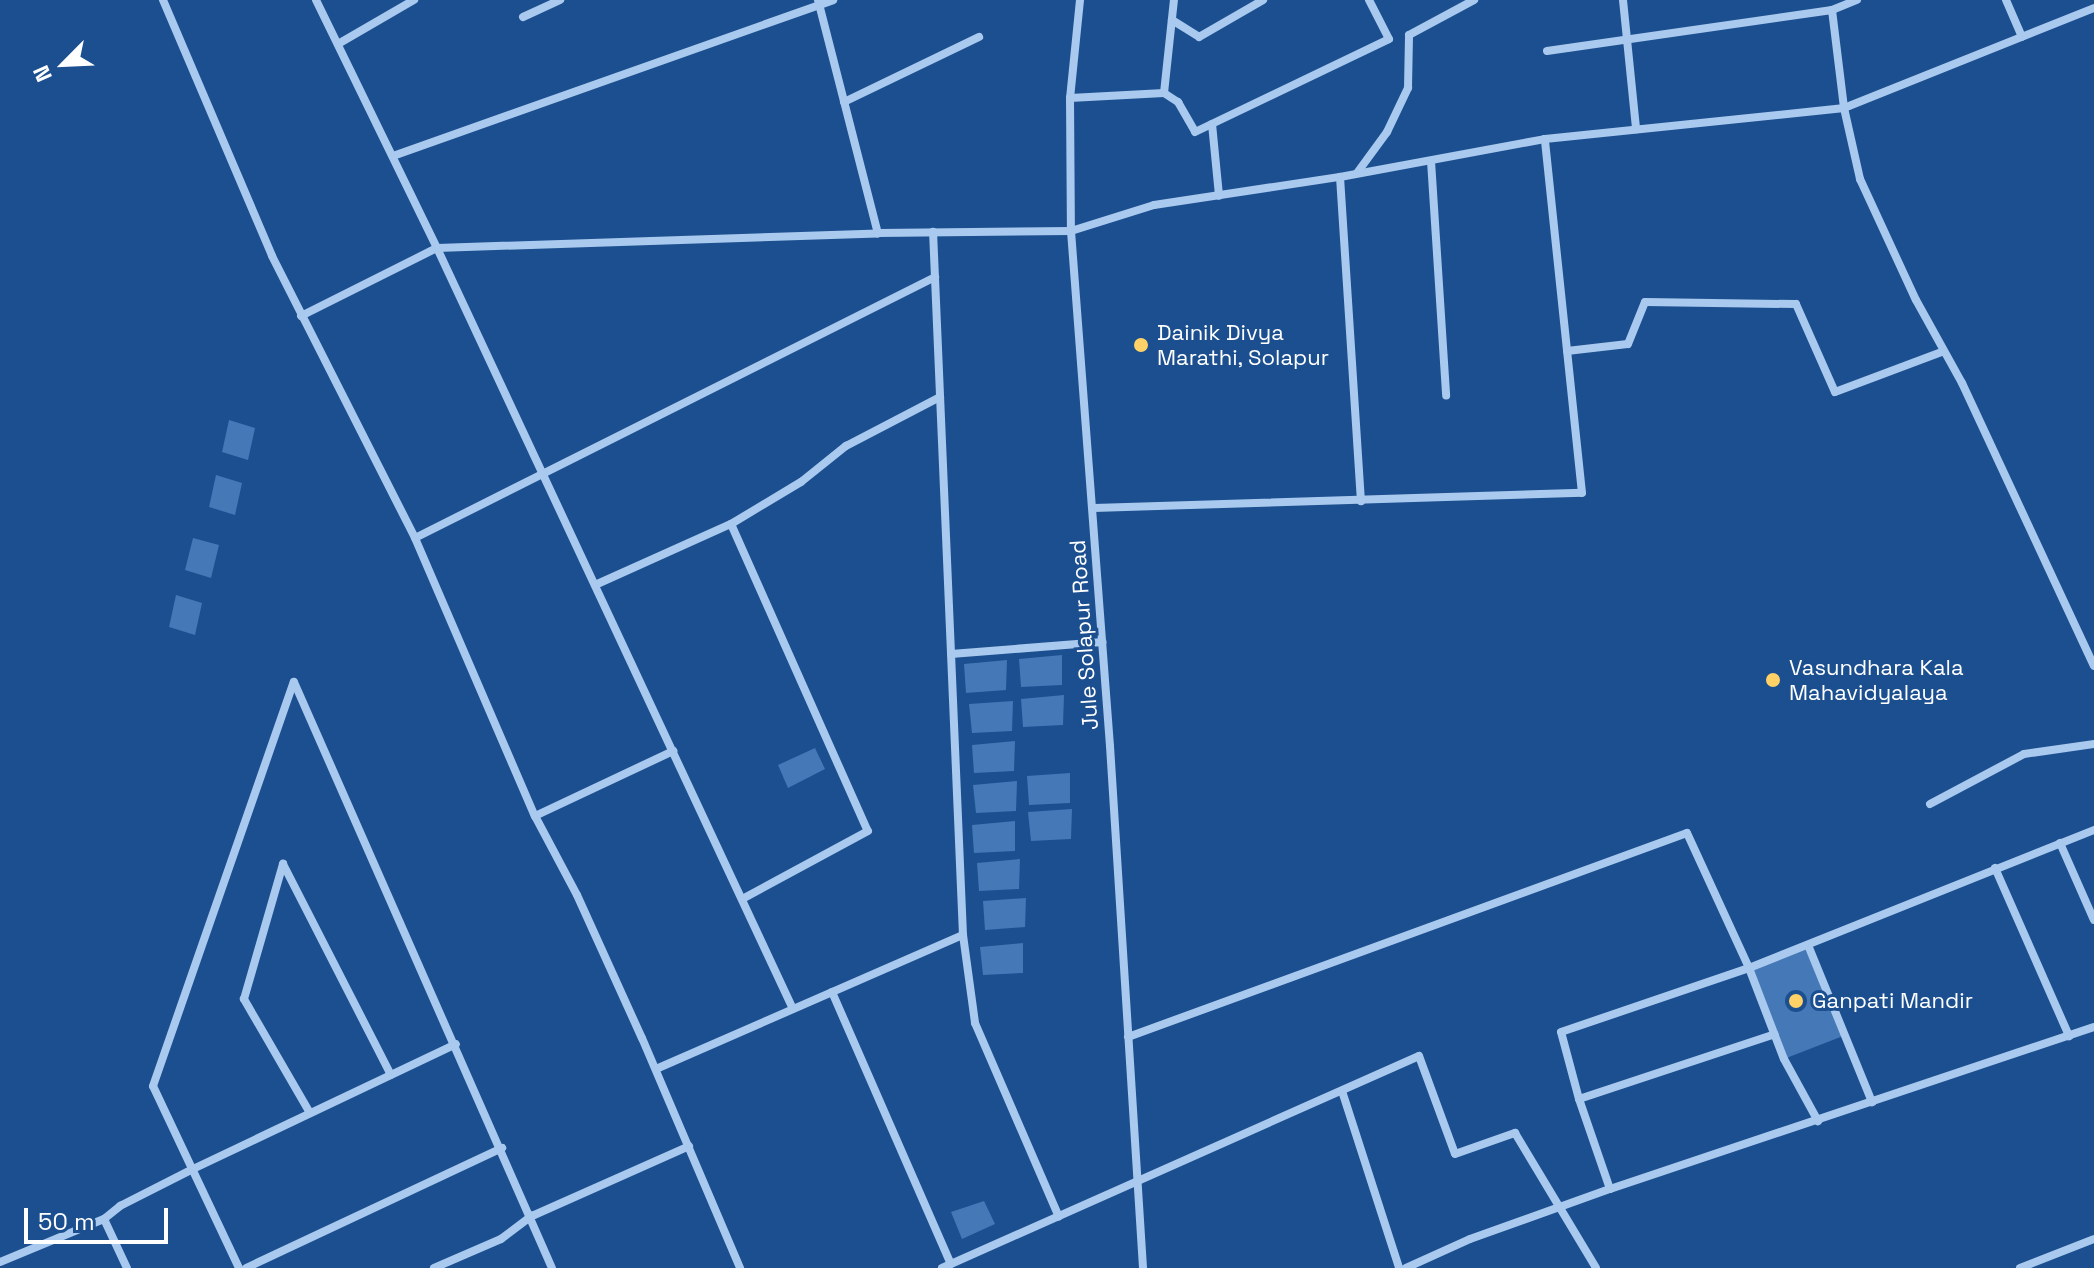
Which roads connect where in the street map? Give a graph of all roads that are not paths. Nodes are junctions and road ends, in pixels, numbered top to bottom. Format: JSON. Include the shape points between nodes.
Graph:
{"nodes":[{"id":1,"x":163,"y":0,"type":"edge"},
{"id":2,"x":316,"y":0,"type":"edge"},
{"id":3,"x":414,"y":0,"type":"edge"},
{"id":4,"x":560,"y":0,"type":"edge"},
{"id":5,"x":833,"y":0,"type":"edge"},
{"id":6,"x":1080,"y":0,"type":"edge"},
{"id":7,"x":1174,"y":0,"type":"edge"},
{"id":8,"x":1263,"y":0,"type":"edge"},
{"id":9,"x":1369,"y":0,"type":"edge"},
{"id":10,"x":1474,"y":0,"type":"edge"},
{"id":11,"x":1623,"y":0,"type":"edge"},
{"id":12,"x":1857,"y":0,"type":"edge"},
{"id":13,"x":2006,"y":0,"type":"edge"},
{"id":14,"x":819,"y":3,"type":"edge"},
{"id":15,"x":2094,"y":8,"type":"edge"},
{"id":16,"x":1832,"y":10,"type":"junction"},
{"id":17,"x":523,"y":17,"type":"dead end"},
{"id":18,"x":1172,"y":20,"type":"junction"},
{"id":19,"x":979,"y":37,"type":"dead end"},
{"id":20,"x":2022,"y":37,"type":"junction"},
{"id":21,"x":1626,"y":39,"type":"junction"},
{"id":22,"x":338,"y":44,"type":"junction"},
{"id":23,"x":1547,"y":51,"type":"dead end"},
{"id":24,"x":1164,"y":93,"type":"junction"},
{"id":25,"x":1070,"y":98,"type":"junction"},
{"id":26,"x":844,"y":102,"type":"junction"},
{"id":27,"x":1844,"y":108,"type":"junction"},
{"id":28,"x":1212,"y":124,"type":"junction"},
{"id":29,"x":1636,"y":129,"type":"junction"},
{"id":30,"x":1545,"y":139,"type":"junction"},
{"id":31,"x":393,"y":156,"type":"junction"},
{"id":32,"x":1431,"y":161,"type":"junction"},
{"id":33,"x":1356,"y":174,"type":"junction"},
{"id":34,"x":1340,"y":177,"type":"junction"},
{"id":35,"x":1219,"y":196,"type":"junction"},
{"id":36,"x":1071,"y":231,"type":"junction"},
{"id":37,"x":933,"y":232,"type":"junction"},
{"id":38,"x":878,"y":233,"type":"junction"},
{"id":39,"x":437,"y":248,"type":"junction"},
{"id":40,"x":935,"y":277,"type":"junction"},
{"id":41,"x":301,"y":316,"type":"junction"},
{"id":42,"x":1567,"y":351,"type":"junction"},
{"id":43,"x":1944,"y":351,"type":"junction"},
{"id":44,"x":1446,"y":396,"type":"dead end"},
{"id":45,"x":940,"y":397,"type":"junction"},
{"id":46,"x":543,"y":474,"type":"junction"},
{"id":47,"x":1361,"y":501,"type":"junction"},
{"id":48,"x":1094,"y":508,"type":"junction"},
{"id":49,"x":731,"y":524,"type":"junction"},
{"id":50,"x":415,"y":538,"type":"junction"},
{"id":51,"x":595,"y":585,"type":"junction"},
{"id":52,"x":1103,"y":642,"type":"junction"},
{"id":53,"x":951,"y":654,"type":"junction"},
{"id":54,"x":2094,"y":666,"type":"edge"},
{"id":55,"x":2094,"y":744,"type":"edge"},
{"id":56,"x":673,"y":751,"type":"junction"},
{"id":57,"x":1930,"y":804,"type":"dead end"},
{"id":58,"x":535,"y":816,"type":"junction"},
{"id":59,"x":2094,"y":830,"type":"edge"},
{"id":60,"x":2060,"y":843,"type":"junction"},
{"id":61,"x":1995,"y":868,"type":"junction"},
{"id":62,"x":742,"y":899,"type":"junction"},
{"id":63,"x":2094,"y":920,"type":"edge"},
{"id":64,"x":963,"y":935,"type":"junction"},
{"id":65,"x":1808,"y":945,"type":"junction"},
{"id":66,"x":1749,"y":968,"type":"junction"},
{"id":67,"x":832,"y":992,"type":"junction"},
{"id":68,"x":793,"y":1009,"type":"junction"},
{"id":69,"x":2094,"y":1027,"type":"edge"},
{"id":70,"x":1775,"y":1034,"type":"junction"},
{"id":71,"x":2069,"y":1036,"type":"junction"},
{"id":72,"x":1128,"y":1037,"type":"junction"},
{"id":73,"x":456,"y":1044,"type":"junction"},
{"id":74,"x":656,"y":1069,"type":"junction"},
{"id":75,"x":391,"y":1075,"type":"junction"},
{"id":76,"x":1342,"y":1091,"type":"junction"},
{"id":77,"x":1579,"y":1099,"type":"junction"},
{"id":78,"x":1872,"y":1102,"type":"junction"},
{"id":79,"x":310,"y":1113,"type":"junction"},
{"id":80,"x":1818,"y":1121,"type":"junction"},
{"id":81,"x":689,"y":1146,"type":"junction"},
{"id":82,"x":502,"y":1148,"type":"junction"},
{"id":83,"x":193,"y":1169,"type":"junction"},
{"id":84,"x":1136,"y":1184,"type":"junction"},
{"id":85,"x":1610,"y":1189,"type":"junction"},
{"id":86,"x":1559,"y":1209,"type":"junction"},
{"id":87,"x":532,"y":1216,"type":"junction"},
{"id":88,"x":1059,"y":1217,"type":"junction"},
{"id":89,"x":104,"y":1219,"type":"junction"},
{"id":90,"x":2094,"y":1239,"type":"edge"},
{"id":91,"x":0,"y":1262,"type":"edge"},
{"id":92,"x":947,"y":1266,"type":"edge"},
{"id":93,"x":127,"y":1268,"type":"edge"},
{"id":94,"x":239,"y":1268,"type":"edge"},
{"id":95,"x":246,"y":1268,"type":"edge"},
{"id":96,"x":434,"y":1268,"type":"edge"},
{"id":97,"x":552,"y":1268,"type":"edge"},
{"id":98,"x":740,"y":1268,"type":"edge"},
{"id":99,"x":1143,"y":1268,"type":"edge"},
{"id":100,"x":1399,"y":1268,"type":"edge"},
{"id":101,"x":1406,"y":1268,"type":"edge"},
{"id":102,"x":1596,"y":1268,"type":"edge"},
{"id":103,"x":2020,"y":1268,"type":"edge"}],
"edges":[{"from":1,"to":41,"type":"street"},
{"from":2,"to":22,"type":"street"},
{"from":3,"to":22,"type":"street"},
{"from":4,"to":17,"type":"street"},
{"from":5,"to":14,"type":"street"},
{"from":6,"to":25,"type":"street","name":"Jule Solapur Road"},
{"from":7,"to":18,"type":"street"},
{"from":8,"to":18,"type":"street","via":[[1199,37]]},
{"from":9,"to":28,"type":"street","via":[[1389,39]]},
{"from":10,"to":33,"type":"street","via":[[1409,35],[1408,88],[1387,132]]},
{"from":11,"to":21,"type":"street"},
{"from":12,"to":16,"type":"street"},
{"from":13,"to":20,"type":"street"},
{"from":14,"to":26,"type":"street"},
{"from":14,"to":31,"type":"street"},
{"from":15,"to":20,"type":"street"},
{"from":16,"to":21,"type":"street"},
{"from":16,"to":27,"type":"street"},
{"from":18,"to":24,"type":"street"},
{"from":19,"to":26,"type":"street"},
{"from":20,"to":27,"type":"street"},
{"from":21,"to":23,"type":"street"},
{"from":21,"to":29,"type":"street"},
{"from":22,"to":31,"type":"street"},
{"from":24,"to":25,"type":"street"},
{"from":24,"to":28,"type":"street","via":[[1178,102],[1195,132]]},
{"from":25,"to":36,"type":"street","name":"Jule Solapur Road"},
{"from":26,"to":38,"type":"street"},
{"from":27,"to":29,"type":"street"},
{"from":27,"to":43,"type":"street","via":[[1860,179]]},
{"from":28,"to":35,"type":"street"},
{"from":29,"to":30,"type":"street"},
{"from":30,"to":32,"type":"street"},
{"from":30,"to":42,"type":"street"},
{"from":31,"to":39,"type":"street"},
{"from":32,"to":33,"type":"street"},
{"from":32,"to":44,"type":"street"},
{"from":33,"to":34,"type":"street"},
{"from":34,"to":35,"type":"street"},
{"from":34,"to":47,"type":"street"},
{"from":35,"to":36,"type":"street","via":[[1154,205]]},
{"from":36,"to":37,"type":"street"},
{"from":36,"to":48,"type":"street","name":"Jule Solapur Road"},
{"from":37,"to":38,"type":"street"},
{"from":37,"to":40,"type":"street"},
{"from":38,"to":39,"type":"street"},
{"from":39,"to":41,"type":"street"},
{"from":39,"to":46,"type":"street"},
{"from":40,"to":45,"type":"street"},
{"from":40,"to":46,"type":"street"},
{"from":41,"to":50,"type":"street"},
{"from":42,"to":43,"type":"street","via":[[1628,344],[1645,302],[1796,304],[1835,392]]},
{"from":42,"to":47,"type":"street","via":[[1582,493]]},
{"from":43,"to":54,"type":"street"},
{"from":45,"to":49,"type":"street","via":[[846,446],[801,482]]},
{"from":45,"to":53,"type":"street"},
{"from":46,"to":50,"type":"street"},
{"from":46,"to":51,"type":"street"},
{"from":47,"to":48,"type":"street"},
{"from":48,"to":52,"type":"street","name":"Jule Solapur Road"},
{"from":49,"to":51,"type":"street"},
{"from":49,"to":62,"type":"street","via":[[868,831]]},
{"from":50,"to":58,"type":"street"},
{"from":51,"to":56,"type":"street"},
{"from":52,"to":53,"type":"street"},
{"from":52,"to":72,"type":"street","name":"Jule Solapur Road"},
{"from":53,"to":64,"type":"street"},
{"from":55,"to":57,"type":"street","via":[[2024,754]]},
{"from":56,"to":58,"type":"street"},
{"from":56,"to":62,"type":"street"},
{"from":58,"to":74,"type":"street"},
{"from":59,"to":60,"type":"street"},
{"from":60,"to":61,"type":"street"},
{"from":60,"to":63,"type":"street"},
{"from":61,"to":65,"type":"street"},
{"from":61,"to":71,"type":"street"},
{"from":62,"to":68,"type":"street"},
{"from":64,"to":67,"type":"street"},
{"from":64,"to":88,"type":"street","via":[[975,1023]]},
{"from":65,"to":66,"type":"street"},
{"from":65,"to":78,"type":"street"},
{"from":66,"to":70,"type":"street"},
{"from":66,"to":72,"type":"street","via":[[1687,833]]},
{"from":66,"to":77,"type":"street","via":[[1561,1032]]},
{"from":67,"to":68,"type":"street"},
{"from":67,"to":92,"type":"street"},
{"from":68,"to":74,"type":"street"},
{"from":69,"to":71,"type":"street"},
{"from":70,"to":77,"type":"street"},
{"from":70,"to":80,"type":"street"},
{"from":71,"to":78,"type":"street"},
{"from":72,"to":84,"type":"street","name":"Jule Solapur Road"},
{"from":73,"to":75,"type":"street"},
{"from":73,"to":82,"type":"street"},
{"from":73,"to":83,"type":"street","via":[[294,682],[153,1086]]},
{"from":74,"to":81,"type":"street"},
{"from":75,"to":79,"type":"street"},
{"from":75,"to":79,"type":"street","via":[[283,864],[244,999]]},
{"from":76,"to":84,"type":"street"},
{"from":76,"to":86,"type":"street","via":[[1419,1056],[1455,1154],[1515,1133]]},
{"from":76,"to":100,"type":"street"},
{"from":77,"to":85,"type":"street"},
{"from":78,"to":80,"type":"street"},
{"from":79,"to":83,"type":"street"},
{"from":80,"to":85,"type":"street"},
{"from":81,"to":87,"type":"street"},
{"from":81,"to":98,"type":"street"},
{"from":82,"to":87,"type":"street"},
{"from":82,"to":95,"type":"street"},
{"from":83,"to":89,"type":"street"},
{"from":83,"to":94,"type":"street"},
{"from":84,"to":88,"type":"street"},
{"from":84,"to":99,"type":"street","name":"Jule Solapur Road"},
{"from":85,"to":86,"type":"street"},
{"from":86,"to":101,"type":"street","via":[[1470,1239]]},
{"from":86,"to":102,"type":"street"},
{"from":87,"to":96,"type":"street","via":[[501,1239]]},
{"from":87,"to":97,"type":"street"},
{"from":88,"to":92,"type":"street"},
{"from":89,"to":91,"type":"street"},
{"from":89,"to":93,"type":"street"},
{"from":90,"to":103,"type":"street"}]}
